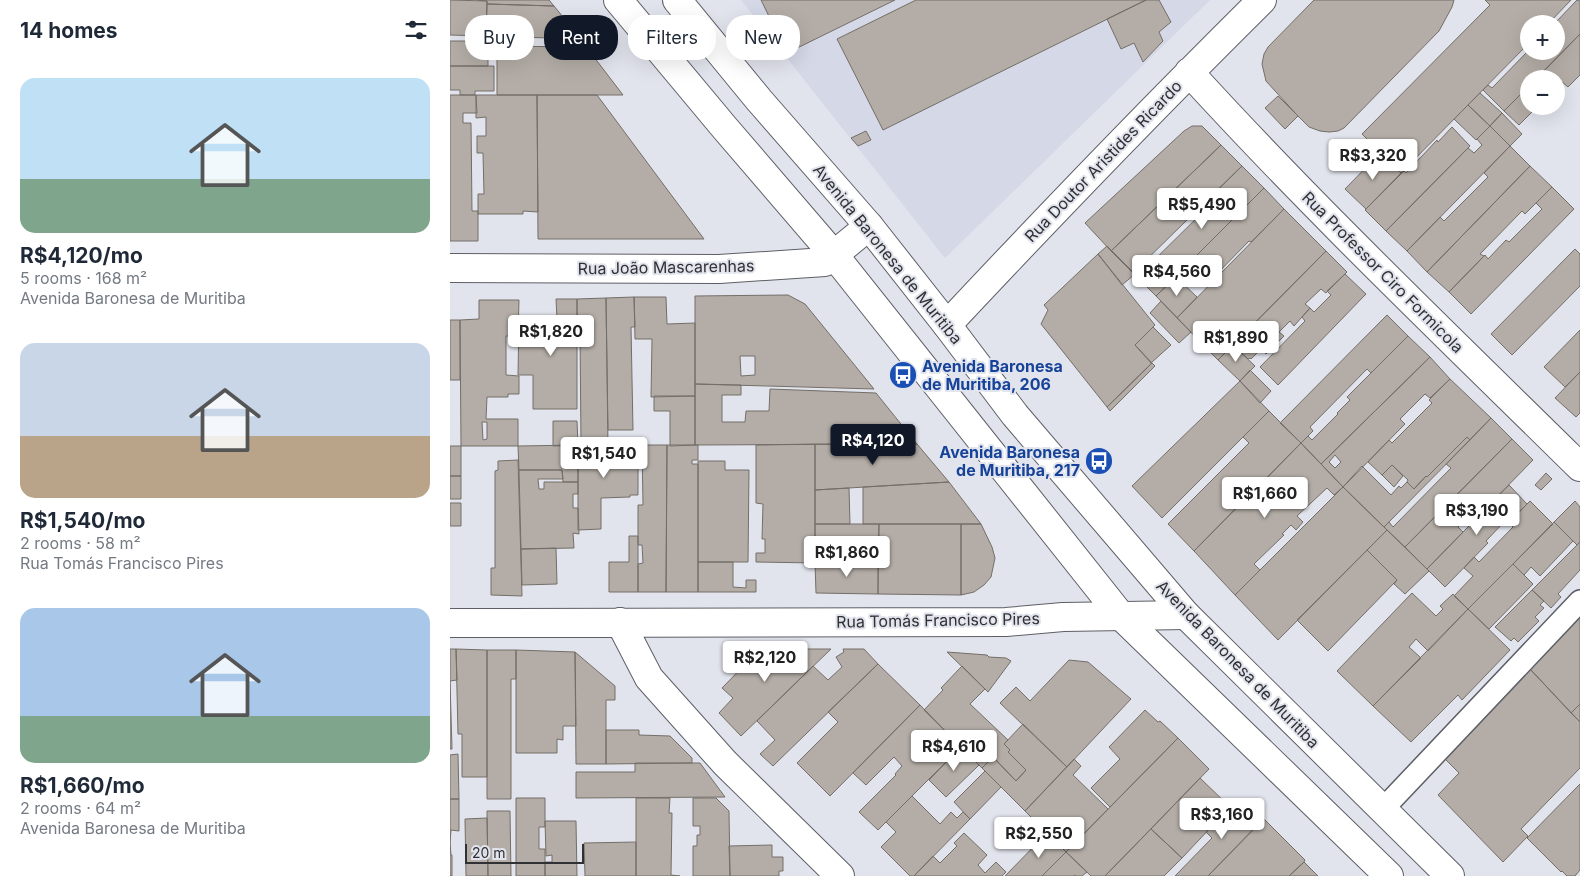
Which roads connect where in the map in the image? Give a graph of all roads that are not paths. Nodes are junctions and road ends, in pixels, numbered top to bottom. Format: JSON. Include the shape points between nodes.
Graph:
{"nodes":[{"id":1,"x":618,"y":0,"type":"edge"},
{"id":2,"x":677,"y":0,"type":"edge"},
{"id":3,"x":1262,"y":0,"type":"edge"},
{"id":4,"x":1189,"y":72,"type":"junction"},
{"id":5,"x":869,"y":226,"type":"junction"},
{"id":6,"x":834,"y":255,"type":"junction"},
{"id":7,"x":450,"y":268,"type":"edge"},
{"id":8,"x":947,"y":325,"type":"junction"},
{"id":9,"x":1580,"y":467,"type":"edge"},
{"id":10,"x":1580,"y":601,"type":"edge"},
{"id":11,"x":1186,"y":615,"type":"junction"},
{"id":12,"x":1121,"y":616,"type":"junction"},
{"id":13,"x":620,"y":622,"type":"junction"},
{"id":14,"x":450,"y":623,"type":"edge"},
{"id":15,"x":1383,"y":809,"type":"junction"},
{"id":16,"x":840,"y":876,"type":"edge"},
{"id":17,"x":1389,"y":876,"type":"edge"},
{"id":18,"x":1450,"y":876,"type":"edge"}],
"edges":[{"from":1,"to":6,"type":"street"},
{"from":2,"to":5,"type":"street","name":"Avenida Baronesa de Muritiba"},
{"from":3,"to":4,"type":"street","name":"Rua Doutor Aristides Ricardo"},
{"from":4,"to":8,"type":"street","name":"Rua Doutor Aristides Ricardo"},
{"from":4,"to":9,"type":"street","name":"Rua Professor Ciro Formicola","via":[[1354,245]]},
{"from":5,"to":6,"type":"street","name":"Rua João Mascarenhas"},
{"from":5,"to":8,"type":"street","name":"Avenida Baronesa de Muritiba"},
{"from":6,"to":7,"type":"street","name":"Rua João Mascarenhas","via":[[826,262],[720,269]]},
{"from":6,"to":12,"type":"street"},
{"from":8,"to":11,"type":"street","name":"Avenida Baronesa de Muritiba","via":[[1015,415]]},
{"from":10,"to":15,"type":"lane"},
{"from":11,"to":12,"type":"street","name":"Rua Tomás Francisco Pires"},
{"from":11,"to":15,"type":"street","name":"Avenida Baronesa de Muritiba"},
{"from":12,"to":13,"type":"street","name":"Rua Tomás Francisco Pires","via":[[1006,622]]},
{"from":12,"to":17,"type":"street"},
{"from":13,"to":14,"type":"street","name":"Rua Tomás Francisco Pires"},
{"from":13,"to":16,"type":"street","via":[[649,678],[725,763]]},
{"from":15,"to":18,"type":"street","name":"Avenida Baronesa de Muritiba"}]}
